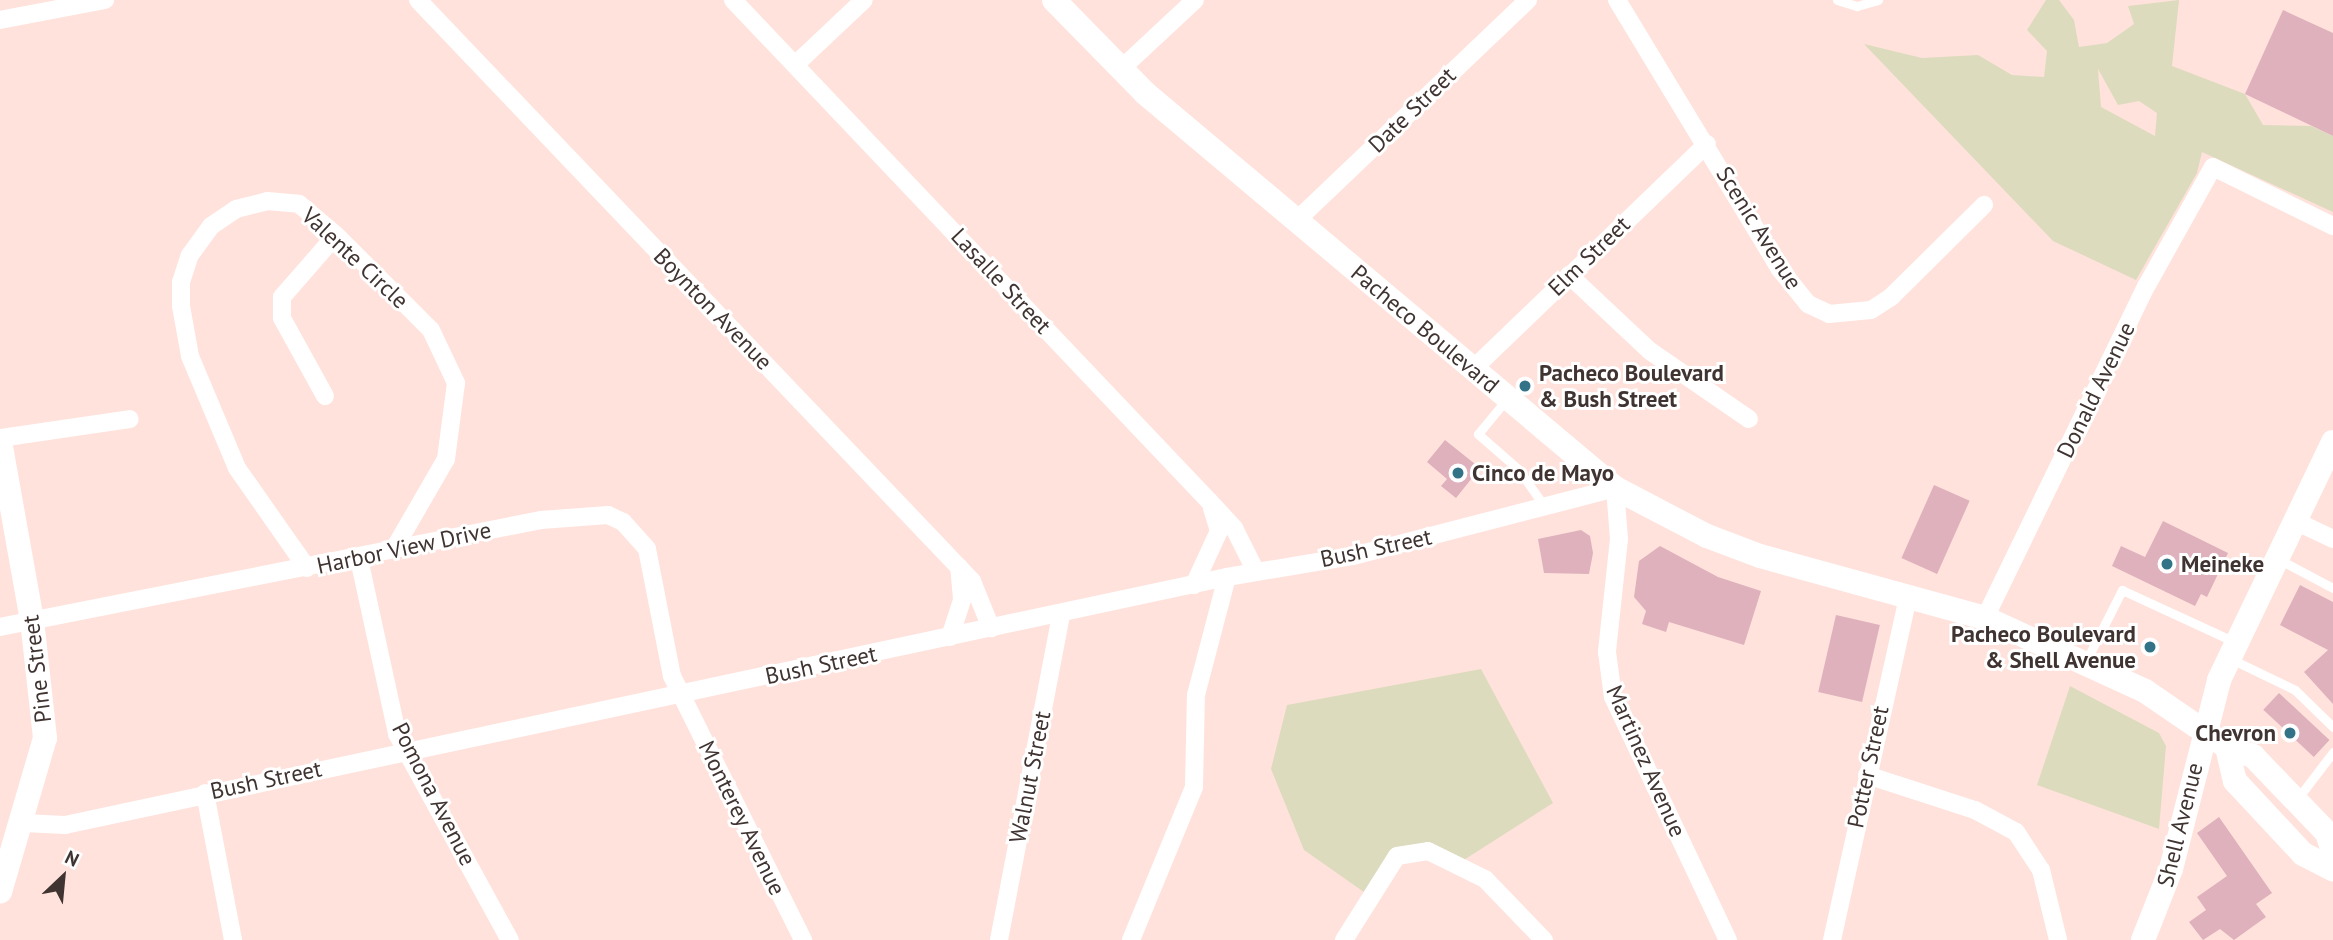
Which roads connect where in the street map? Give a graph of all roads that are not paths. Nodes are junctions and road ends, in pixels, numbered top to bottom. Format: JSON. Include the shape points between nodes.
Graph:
{"nodes":[{"id":1,"x":105,"y":0,"type":"edge"},
{"id":2,"x":418,"y":0,"type":"edge"},
{"id":3,"x":733,"y":0,"type":"edge"},
{"id":4,"x":864,"y":0,"type":"edge"},
{"id":5,"x":1054,"y":0,"type":"edge"},
{"id":6,"x":1195,"y":0,"type":"edge"},
{"id":7,"x":1528,"y":0,"type":"edge"},
{"id":8,"x":1617,"y":0,"type":"edge"},
{"id":9,"x":1837,"y":0,"type":"edge"},
{"id":10,"x":1878,"y":0,"type":"edge"},
{"id":11,"x":0,"y":20,"type":"edge"},
{"id":12,"x":796,"y":64,"type":"junction"},
{"id":13,"x":1121,"y":69,"type":"junction"},
{"id":14,"x":1707,"y":144,"type":"junction"},
{"id":15,"x":1984,"y":205,"type":"dead end"},
{"id":16,"x":1297,"y":220,"type":"junction"},
{"id":17,"x":2333,"y":226,"type":"edge"},
{"id":18,"x":336,"y":235,"type":"junction"},
{"id":19,"x":1569,"y":275,"type":"junction"},
{"id":20,"x":1472,"y":370,"type":"junction"},
{"id":21,"x":325,"y":396,"type":"dead end"},
{"id":22,"x":1507,"y":399,"type":"junction"},
{"id":23,"x":131,"y":419,"type":"dead end"},
{"id":24,"x":1749,"y":419,"type":"dead end"},
{"id":25,"x":0,"y":440,"type":"edge"},
{"id":26,"x":2333,"y":442,"type":"edge"},
{"id":27,"x":1615,"y":488,"type":"junction"},
{"id":28,"x":1209,"y":501,"type":"junction"},
{"id":29,"x":1545,"y":508,"type":"junction"},
{"id":30,"x":2294,"y":521,"type":"junction"},
{"id":31,"x":2333,"y":539,"type":"edge"},
{"id":32,"x":394,"y":549,"type":"junction"},
{"id":33,"x":359,"y":559,"type":"junction"},
{"id":34,"x":2276,"y":559,"type":"junction"},
{"id":35,"x":959,"y":567,"type":"junction"},
{"id":36,"x":307,"y":568,"type":"junction"},
{"id":37,"x":1256,"y":572,"type":"junction"},
{"id":38,"x":1227,"y":577,"type":"junction"},
{"id":39,"x":1194,"y":585,"type":"junction"},
{"id":40,"x":2333,"y":588,"type":"edge"},
{"id":41,"x":1908,"y":596,"type":"junction"},
{"id":42,"x":1060,"y":615,"type":"junction"},
{"id":43,"x":1985,"y":618,"type":"junction"},
{"id":44,"x":33,"y":620,"type":"junction"},
{"id":45,"x":0,"y":627,"type":"edge"},
{"id":46,"x":991,"y":628,"type":"junction"},
{"id":47,"x":950,"y":637,"type":"junction"},
{"id":48,"x":2233,"y":650,"type":"junction"},
{"id":49,"x":2086,"y":662,"type":"junction"},
{"id":50,"x":682,"y":695,"type":"junction"},
{"id":51,"x":2204,"y":726,"type":"junction"},
{"id":52,"x":2333,"y":727,"type":"edge"},
{"id":53,"x":2227,"y":747,"type":"junction"},
{"id":54,"x":407,"y":749,"type":"junction"},
{"id":55,"x":2333,"y":752,"type":"edge"},
{"id":56,"x":1867,"y":775,"type":"junction"},
{"id":57,"x":205,"y":793,"type":"junction"},
{"id":58,"x":2298,"y":799,"type":"junction"},
{"id":59,"x":24,"y":823,"type":"junction"},
{"id":60,"x":2333,"y":852,"type":"edge"},
{"id":61,"x":2333,"y":869,"type":"edge"},
{"id":62,"x":0,"y":892,"type":"edge"},
{"id":63,"x":233,"y":940,"type":"edge"},
{"id":64,"x":510,"y":940,"type":"edge"},
{"id":65,"x":803,"y":940,"type":"edge"},
{"id":66,"x":999,"y":940,"type":"edge"},
{"id":67,"x":1131,"y":940,"type":"edge"},
{"id":68,"x":1344,"y":940,"type":"edge"},
{"id":69,"x":1544,"y":940,"type":"edge"},
{"id":70,"x":1728,"y":940,"type":"edge"},
{"id":71,"x":1832,"y":940,"type":"edge"},
{"id":72,"x":2058,"y":940,"type":"edge"},
{"id":73,"x":2143,"y":940,"type":"edge"}],
"edges":[{"from":1,"to":11,"type":"street"},
{"from":2,"to":35,"type":"street","name":"Boynton Avenue"},
{"from":3,"to":12,"type":"street","name":"Lasalle Street"},
{"from":4,"to":12,"type":"street"},
{"from":5,"to":13,"type":"main road","name":"Pacheco Boulevard"},
{"from":6,"to":13,"type":"street"},
{"from":7,"to":16,"type":"street","name":"Date Street"},
{"from":8,"to":14,"type":"street","name":"Scenic Avenue"},
{"from":9,"to":10,"type":"lane","via":[[1857,6]]},
{"from":12,"to":28,"type":"street","name":"Lasalle Street"},
{"from":13,"to":16,"type":"main road","name":"Pacheco Boulevard"},
{"from":14,"to":15,"type":"street","name":"Scenic Avenue","via":[[1793,290],[1829,314],[1860,313],[1891,297]]},
{"from":14,"to":19,"type":"street","name":"Elm Street"},
{"from":16,"to":20,"type":"main road","name":"Pacheco Boulevard"},
{"from":17,"to":43,"type":"street","name":"Donald Avenue","via":[[2213,167],[2147,285]]},
{"from":18,"to":21,"type":"street","via":[[282,297],[282,318]]},
{"from":18,"to":32,"type":"street","name":"Valente Circle","via":[[431,330],[456,383],[446,459]]},
{"from":18,"to":36,"type":"street","name":"Valente Circle","via":[[299,204],[267,201],[236,209],[211,226],[190,254],[181,282],[190,356],[237,468]]},
{"from":19,"to":20,"type":"street","name":"Elm Street"},
{"from":19,"to":24,"type":"street","via":[[1650,351]]},
{"from":20,"to":22,"type":"main road","name":"Pacheco Boulevard"},
{"from":22,"to":27,"type":"main road","name":"Pacheco Boulevard"},
{"from":22,"to":29,"type":"lane","via":[[1478,434],[1518,469]]},
{"from":23,"to":25,"type":"street"},
{"from":25,"to":44,"type":"main road","name":"Pine Street"},
{"from":26,"to":30,"type":"main road","name":"Shell Avenue"},
{"from":27,"to":29,"type":"street","name":"Bush Street"},
{"from":27,"to":41,"type":"main road","name":"Pacheco Boulevard","via":[[1707,536],[1760,556]]},
{"from":27,"to":70,"type":"street","name":"Martinez Avenue","via":[[1619,540],[1606,652],[1613,696]]},
{"from":28,"to":37,"type":"street","name":"Lasalle Street","via":[[1234,528]]},
{"from":28,"to":39,"type":"street","via":[[1219,531]]},
{"from":29,"to":37,"type":"street","name":"Bush Street","via":[[1353,556]]},
{"from":30,"to":31,"type":"street"},
{"from":30,"to":34,"type":"main road","name":"Shell Avenue"},
{"from":32,"to":33,"type":"street","name":"Harbor View Drive"},
{"from":32,"to":50,"type":"street","name":"Harbor View Drive","via":[[596,512],[623,522],[646,549],[672,676]]},
{"from":33,"to":36,"type":"street","name":"Harbor View Drive"},
{"from":33,"to":54,"type":"street","name":"Pomona Avenue","via":[[397,734]]},
{"from":34,"to":40,"type":"lane"},
{"from":34,"to":48,"type":"main road","name":"Shell Avenue"},
{"from":35,"to":46,"type":"street","name":"Boynton Avenue","via":[[972,581]]},
{"from":35,"to":47,"type":"street","via":[[962,599]]},
{"from":36,"to":44,"type":"street","name":"Harbor View Drive"},
{"from":37,"to":38,"type":"street","name":"Bush Street"},
{"from":38,"to":39,"type":"street","name":"Bush Street"},
{"from":38,"to":67,"type":"street","via":[[1196,695],[1194,787]]},
{"from":39,"to":42,"type":"street","name":"Bush Street"},
{"from":41,"to":43,"type":"main road","name":"Pacheco Boulevard"},
{"from":41,"to":56,"type":"street","name":"Potter Street"},
{"from":42,"to":46,"type":"street","name":"Bush Street"},
{"from":42,"to":66,"type":"street","name":"Walnut Street"},
{"from":43,"to":49,"type":"main road","name":"Pacheco Boulevard"},
{"from":44,"to":45,"type":"street","name":"Harbor View Drive"},
{"from":44,"to":59,"type":"main road","name":"Pine Street","via":[[45,738]]},
{"from":46,"to":47,"type":"street","name":"Bush Street"},
{"from":47,"to":50,"type":"street","name":"Bush Street"},
{"from":48,"to":49,"type":"lane","via":[[2122,590]]},
{"from":48,"to":51,"type":"main road","name":"Shell Avenue"},
{"from":48,"to":52,"type":"lane","via":[[2295,690]]},
{"from":49,"to":51,"type":"main road","name":"Pacheco Boulevard"},
{"from":50,"to":54,"type":"street","name":"Bush Street"},
{"from":50,"to":65,"type":"street","name":"Monterey Avenue"},
{"from":51,"to":53,"type":"main road","name":"Pacheco Boulevard"},
{"from":51,"to":73,"type":"main road","name":"Shell Avenue","via":[[2171,869]]},
{"from":53,"to":58,"type":"main road","name":"Pacheco Boulevard","via":[[2253,756]]},
{"from":53,"to":61,"type":"main road","via":[[2235,781],[2303,854]]},
{"from":54,"to":57,"type":"street","name":"Bush Street"},
{"from":54,"to":64,"type":"street","name":"Pomona Avenue"},
{"from":55,"to":58,"type":"lane"},
{"from":56,"to":71,"type":"street","name":"Potter Street"},
{"from":56,"to":72,"type":"street","via":[[1975,810],[2016,832],[2041,870]]},
{"from":57,"to":59,"type":"street","name":"Bush Street","via":[[65,825]]},
{"from":57,"to":63,"type":"street"},
{"from":58,"to":60,"type":"main road","name":"Pacheco Boulevard","via":[[2327,833]]},
{"from":59,"to":62,"type":"main road","name":"Pine Street"},
{"from":68,"to":69,"type":"street","via":[[1397,856],[1428,851],[1485,879]]}]}
